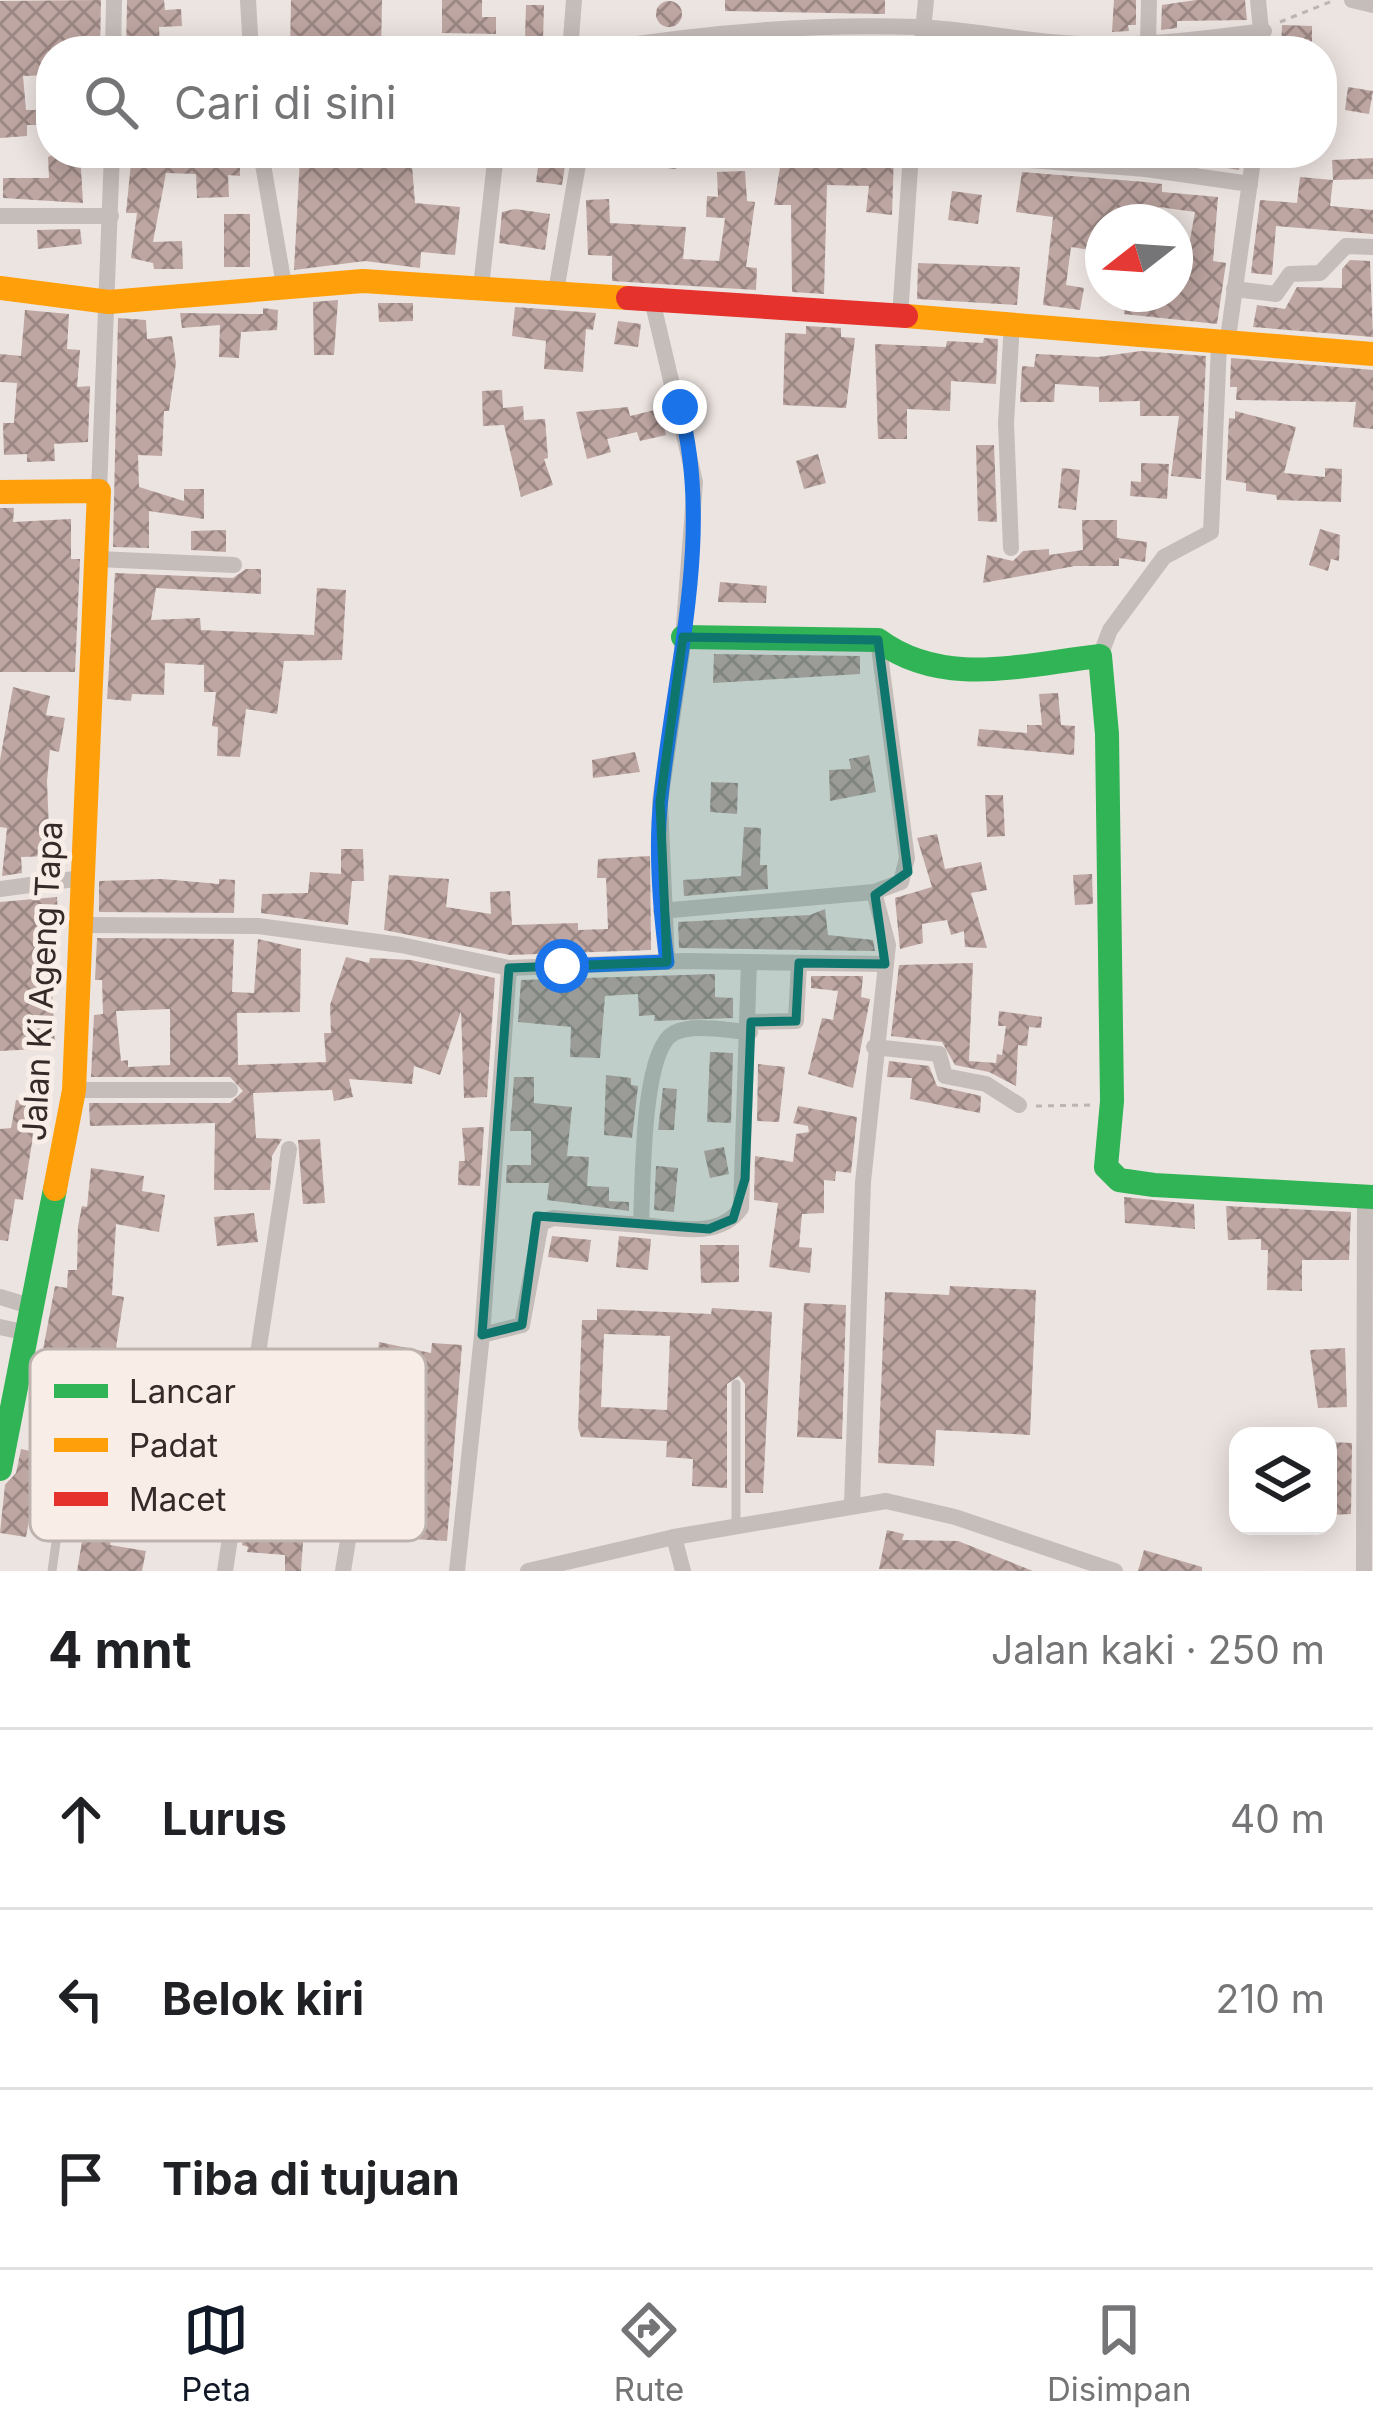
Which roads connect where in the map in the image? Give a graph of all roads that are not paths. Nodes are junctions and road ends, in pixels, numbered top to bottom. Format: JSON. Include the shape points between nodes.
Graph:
{"nodes":[{"id":1,"x":114,"y":0,"type":"edge"},
{"id":2,"x":248,"y":0,"type":"edge"},
{"id":3,"x":574,"y":0,"type":"edge"},
{"id":4,"x":926,"y":0,"type":"edge"},
{"id":5,"x":1149,"y":0,"type":"edge"},
{"id":6,"x":1258,"y":0,"type":"edge"},
{"id":7,"x":1352,"y":0,"type":"edge"},
{"id":8,"x":1373,"y":5,"type":"edge"},
{"id":9,"x":923,"y":27,"type":"junction"},
{"id":10,"x":1264,"y":31,"type":"junction"},
{"id":11,"x":113,"y":36,"type":"edge"},
{"id":12,"x":250,"y":36,"type":"edge"},
{"id":13,"x":571,"y":36,"type":"edge"},
{"id":14,"x":687,"y":36,"type":"edge"},
{"id":15,"x":922,"y":36,"type":"edge"},
{"id":16,"x":1000,"y":36,"type":"edge"},
{"id":17,"x":1148,"y":36,"type":"edge"},
{"id":18,"x":1242,"y":36,"type":"edge"},
{"id":19,"x":1264,"y":36,"type":"edge"},
{"id":20,"x":112,"y":168,"type":"edge"},
{"id":21,"x":265,"y":168,"type":"edge"},
{"id":22,"x":494,"y":168,"type":"edge"},
{"id":23,"x":577,"y":168,"type":"edge"},
{"id":24,"x":910,"y":168,"type":"edge"},
{"id":25,"x":1108,"y":168,"type":"edge"},
{"id":26,"x":1188,"y":168,"type":"edge"},
{"id":27,"x":1252,"y":168,"type":"edge"},
{"id":28,"x":1187,"y":175,"type":"junction"},
{"id":29,"x":1250,"y":184,"type":"junction"},
{"id":30,"x":0,"y":216,"type":"edge"},
{"id":31,"x":111,"y":216,"type":"junction"},
{"id":32,"x":1373,"y":247,"type":"edge"},
{"id":33,"x":291,"y":285,"type":"junction"},
{"id":34,"x":481,"y":287,"type":"junction"},
{"id":35,"x":0,"y":288,"type":"edge"},
{"id":36,"x":1234,"y":289,"type":"junction"},
{"id":37,"x":556,"y":291,"type":"junction"},
{"id":38,"x":652,"y":300,"type":"junction"},
{"id":39,"x":109,"y":302,"type":"junction"},
{"id":40,"x":901,"y":317,"type":"junction"},
{"id":41,"x":1012,"y":323,"type":"junction"},
{"id":42,"x":1223,"y":345,"type":"junction"},
{"id":43,"x":1373,"y":354,"type":"edge"},
{"id":44,"x":100,"y":478,"type":"junction"},
{"id":45,"x":0,"y":492,"type":"edge"},
{"id":46,"x":1011,"y":548,"type":"dead end"},
{"id":47,"x":97,"y":559,"type":"junction"},
{"id":48,"x":234,"y":565,"type":"dead end"},
{"id":49,"x":683,"y":637,"type":"junction"},
{"id":50,"x":878,"y":640,"type":"junction"},
{"id":51,"x":1100,"y":656,"type":"junction"},
{"id":52,"x":82,"y":878,"type":"junction"},
{"id":53,"x":0,"y":889,"type":"edge"},
{"id":54,"x":874,"y":892,"type":"junction"},
{"id":55,"x":662,"y":911,"type":"junction"},
{"id":56,"x":81,"y":925,"type":"junction"},
{"id":57,"x":667,"y":962,"type":"junction"},
{"id":58,"x":748,"y":962,"type":"junction"},
{"id":59,"x":799,"y":963,"type":"junction"},
{"id":60,"x":885,"y":964,"type":"junction"},
{"id":61,"x":508,"y":968,"type":"junction"},
{"id":62,"x":750,"y":1027,"type":"junction"},
{"id":63,"x":874,"y":1047,"type":"junction"},
{"id":64,"x":74,"y":1090,"type":"junction"},
{"id":65,"x":230,"y":1090,"type":"dead end"},
{"id":66,"x":1019,"y":1105,"type":"road end"},
{"id":67,"x":289,"y":1149,"type":"dead end"},
{"id":68,"x":1369,"y":1197,"type":"edge"},
{"id":69,"x":640,"y":1225,"type":"junction"},
{"id":70,"x":0,"y":1297,"type":"edge"},
{"id":71,"x":34,"y":1307,"type":"junction"},
{"id":72,"x":1370,"y":1314,"type":"edge"},
{"id":73,"x":0,"y":1328,"type":"edge"},
{"id":74,"x":28,"y":1333,"type":"junction"},
{"id":75,"x":482,"y":1335,"type":"junction"},
{"id":76,"x":259,"y":1349,"type":"edge"},
{"id":77,"x":736,"y":1384,"type":"dead end"},
{"id":78,"x":3,"y":1435,"type":"edge"},
{"id":79,"x":1370,"y":1446,"type":"edge"},
{"id":80,"x":0,"y":1469,"type":"edge"},
{"id":81,"x":852,"y":1504,"type":"junction"},
{"id":82,"x":736,"y":1526,"type":"junction"},
{"id":83,"x":674,"y":1537,"type":"junction"},
{"id":84,"x":56,"y":1541,"type":"edge"},
{"id":85,"x":230,"y":1541,"type":"edge"},
{"id":86,"x":349,"y":1541,"type":"edge"},
{"id":87,"x":599,"y":1563,"type":"edge"},
{"id":88,"x":1107,"y":1570,"type":"edge"},
{"id":89,"x":1367,"y":1570,"type":"edge"},
{"id":90,"x":52,"y":1571,"type":"edge"},
{"id":91,"x":225,"y":1571,"type":"edge"},
{"id":92,"x":344,"y":1571,"type":"edge"},
{"id":93,"x":457,"y":1571,"type":"edge"},
{"id":94,"x":528,"y":1571,"type":"edge"},
{"id":95,"x":682,"y":1571,"type":"edge"}],
"edges":[{"from":1,"to":11,"type":"street"},
{"from":2,"to":12,"type":"street"},
{"from":3,"to":13,"type":"street"},
{"from":4,"to":9,"type":"street"},
{"from":5,"to":17,"type":"street"},
{"from":6,"to":10,"type":"street"},
{"from":7,"to":8,"type":"street"},
{"from":9,"to":14,"type":"street"},
{"from":9,"to":15,"type":"street"},
{"from":9,"to":16,"type":"street"},
{"from":10,"to":18,"type":"street"},
{"from":10,"to":19,"type":"street"},
{"from":20,"to":31,"type":"street","name":"Jalan Ki Ageng Tapa"},
{"from":21,"to":33,"type":"street"},
{"from":22,"to":34,"type":"street"},
{"from":23,"to":37,"type":"street"},
{"from":24,"to":40,"type":"street"},
{"from":25,"to":28,"type":"street"},
{"from":26,"to":28,"type":"street"},
{"from":27,"to":29,"type":"street"},
{"from":28,"to":29,"type":"street"},
{"from":29,"to":36,"type":"street"},
{"from":30,"to":31,"type":"street"},
{"from":31,"to":39,"type":"street","name":"Jalan Ki Ageng Tapa"},
{"from":32,"to":36,"type":"street","via":[[1346,246],[1324,271],[1290,274],[1276,294]]},
{"from":33,"to":34,"type":"street"},
{"from":33,"to":39,"type":"street"},
{"from":34,"to":37,"type":"street"},
{"from":35,"to":39,"type":"street"},
{"from":36,"to":42,"type":"street"},
{"from":37,"to":38,"type":"street"},
{"from":38,"to":40,"type":"street"},
{"from":38,"to":49,"type":"street","via":[[693,456]]},
{"from":39,"to":44,"type":"street","name":"Jalan Ki Ageng Tapa"},
{"from":40,"to":41,"type":"street"},
{"from":41,"to":42,"type":"street"},
{"from":41,"to":46,"type":"street"},
{"from":42,"to":43,"type":"street"},
{"from":42,"to":51,"type":"street","via":[[1211,532],[1164,556]]},
{"from":44,"to":45,"type":"street"},
{"from":44,"to":47,"type":"street","name":"Jalan Ki Ageng Tapa"},
{"from":47,"to":48,"type":"street"},
{"from":47,"to":52,"type":"street","name":"Jalan Ki Ageng Tapa"},
{"from":49,"to":50,"type":"street"},
{"from":49,"to":55,"type":"street","via":[[660,802]]},
{"from":50,"to":51,"type":"street","via":[[898,660],[936,667]]},
{"from":50,"to":54,"type":"street","via":[[908,872]]},
{"from":51,"to":68,"type":"street","via":[[1112,1101],[1106,1167],[1119,1180]]},
{"from":52,"to":53,"type":"street"},
{"from":52,"to":56,"type":"street","name":"Jalan Ki Ageng Tapa"},
{"from":54,"to":55,"type":"street"},
{"from":54,"to":60,"type":"street","via":[[887,936]]},
{"from":55,"to":57,"type":"street"},
{"from":56,"to":61,"type":"street","via":[[259,926]]},
{"from":56,"to":64,"type":"street","name":"Jalan Ki Ageng Tapa"},
{"from":57,"to":58,"type":"street"},
{"from":57,"to":61,"type":"street"},
{"from":58,"to":59,"type":"street"},
{"from":58,"to":62,"type":"street"},
{"from":59,"to":60,"type":"street"},
{"from":59,"to":62,"type":"street","via":[[796,1021]]},
{"from":60,"to":63,"type":"street"},
{"from":61,"to":75,"type":"street"},
{"from":62,"to":69,"type":"street","via":[[682,1030],[663,1041],[652,1073]]},
{"from":62,"to":69,"type":"street","via":[[741,1208],[709,1229]]},
{"from":63,"to":66,"type":"street","via":[[939,1054],[945,1076],[986,1084]]},
{"from":63,"to":81,"type":"street"},
{"from":64,"to":65,"type":"street"},
{"from":64,"to":71,"type":"street","name":"Jalan Ki Ageng Tapa"},
{"from":67,"to":76,"type":"street"},
{"from":68,"to":72,"type":"street"},
{"from":69,"to":75,"type":"street","via":[[541,1222],[522,1325]]},
{"from":70,"to":71,"type":"street"},
{"from":71,"to":74,"type":"street","name":"Jalan Ki Ageng Tapa"},
{"from":72,"to":79,"type":"street"},
{"from":73,"to":74,"type":"street"},
{"from":74,"to":78,"type":"street","name":"Jalan Ki Ageng Tapa"},
{"from":75,"to":93,"type":"street"},
{"from":77,"to":82,"type":"lane"},
{"from":78,"to":80,"type":"street","name":"Jalan Ki Ageng Tapa"},
{"from":79,"to":89,"type":"street"},
{"from":81,"to":82,"type":"street"},
{"from":81,"to":88,"type":"street","via":[[908,1505]]},
{"from":82,"to":83,"type":"street"},
{"from":83,"to":87,"type":"street"},
{"from":83,"to":95,"type":"street"},
{"from":84,"to":90,"type":"lane"},
{"from":85,"to":91,"type":"street"},
{"from":86,"to":92,"type":"street"},
{"from":87,"to":94,"type":"street"}]}
